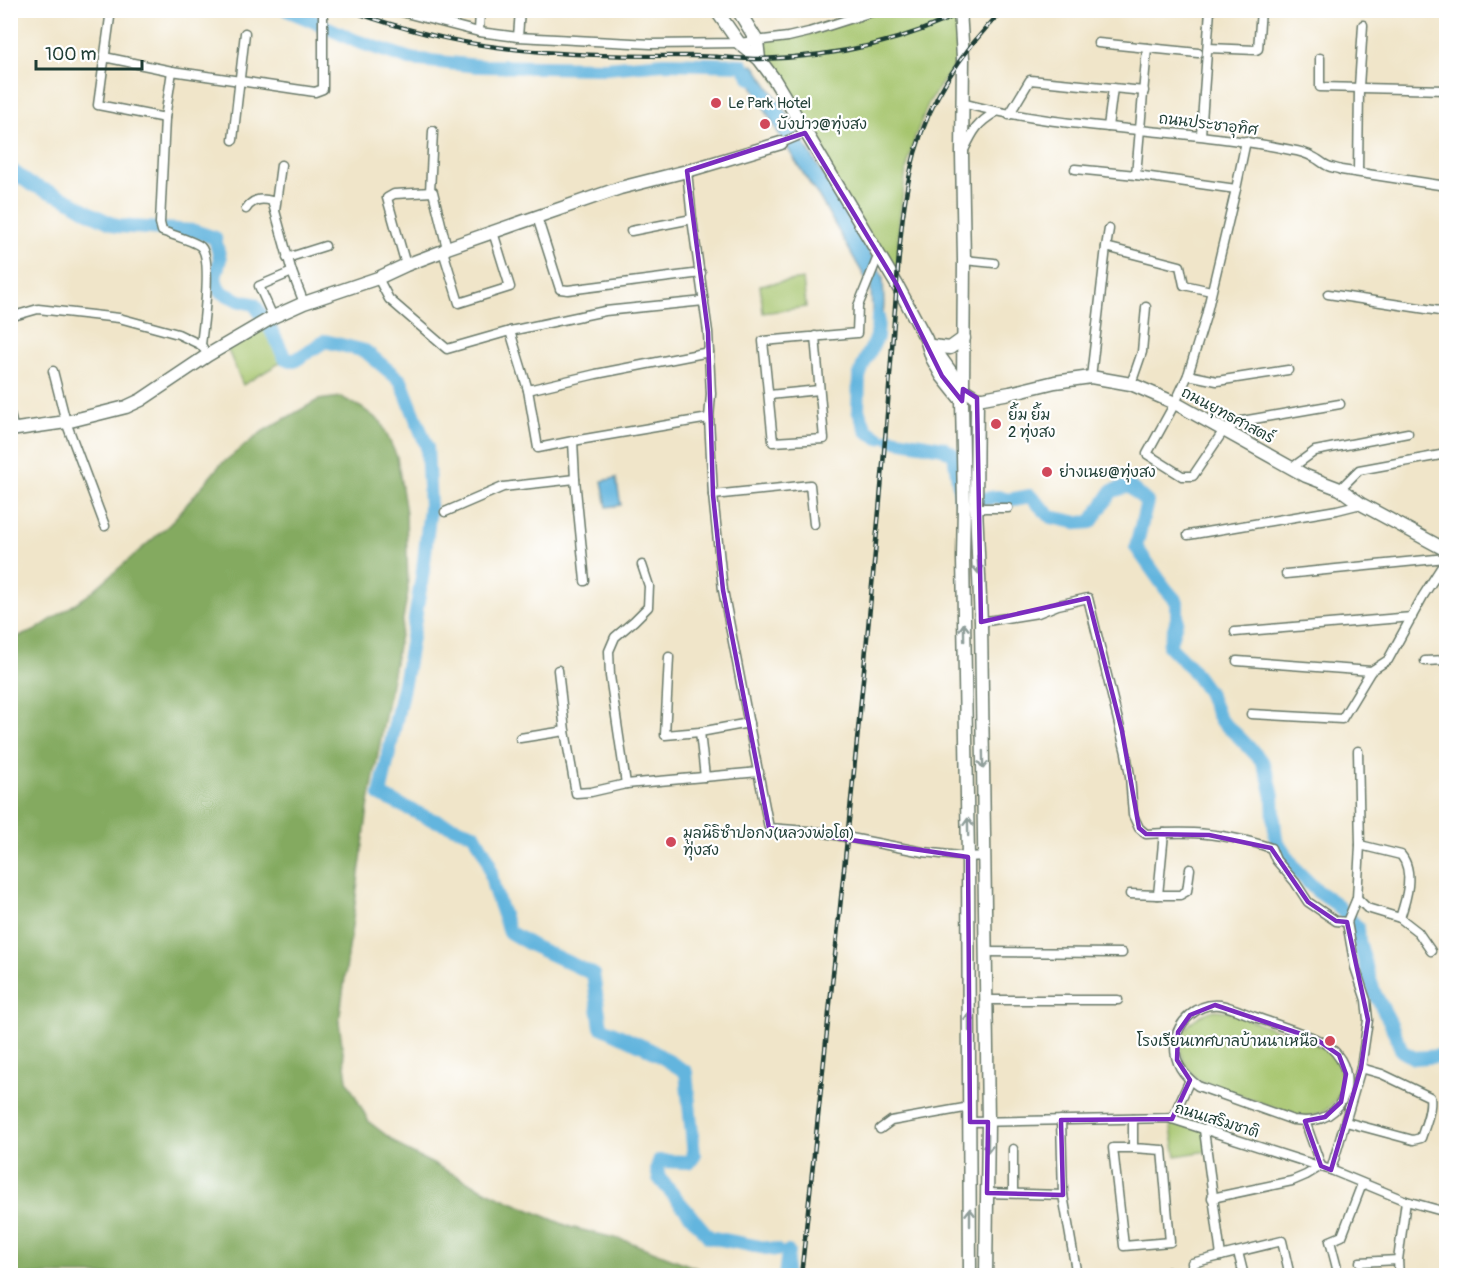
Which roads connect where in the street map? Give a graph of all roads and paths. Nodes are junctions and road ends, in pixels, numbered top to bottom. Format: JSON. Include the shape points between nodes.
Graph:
{"nodes":[{"id":1,"x":111,"y":10,"type":"edge"},
{"id":2,"x":323,"y":10,"type":"edge"},
{"id":3,"x":394,"y":10,"type":"edge"},
{"id":4,"x":480,"y":10,"type":"edge"},
{"id":5,"x":520,"y":10,"type":"edge"},
{"id":6,"x":716,"y":10,"type":"edge"},
{"id":7,"x":738,"y":10,"type":"edge"},
{"id":8,"x":878,"y":10,"type":"edge"},
{"id":9,"x":960,"y":10,"type":"edge"},
{"id":10,"x":1210,"y":10,"type":"edge"},
{"id":11,"x":1261,"y":10,"type":"edge"},
{"id":12,"x":747,"y":25,"type":"junction"},
{"id":13,"x":1363,"y":25,"type":"dead end"},
{"id":14,"x":479,"y":32,"type":"junction"},
{"id":15,"x":245,"y":33,"type":"dead end"},
{"id":16,"x":518,"y":37,"type":"junction"},
{"id":17,"x":788,"y":37,"type":"junction"},
{"id":18,"x":757,"y":41,"type":"junction"},
{"id":19,"x":739,"y":43,"type":"junction"},
{"id":20,"x":1098,"y":43,"type":"dead end"},
{"id":21,"x":1147,"y":48,"type":"junction"},
{"id":22,"x":1208,"y":48,"type":"junction"},
{"id":23,"x":1198,"y":53,"type":"dead end"},
{"id":24,"x":104,"y":57,"type":"junction"},
{"id":25,"x":1320,"y":58,"type":"dead end"},
{"id":26,"x":759,"y":59,"type":"junction"},
{"id":27,"x":172,"y":71,"type":"junction"},
{"id":28,"x":240,"y":81,"type":"junction"},
{"id":29,"x":1359,"y":87,"type":"junction"},
{"id":30,"x":1113,"y":88,"type":"junction"},
{"id":31,"x":1446,"y":90,"type":"edge"},
{"id":32,"x":1144,"y":91,"type":"junction"},
{"id":33,"x":962,"y":103,"type":"junction"},
{"id":34,"x":996,"y":112,"type":"junction"},
{"id":35,"x":1009,"y":115,"type":"junction"},
{"id":36,"x":165,"y":118,"type":"junction"},
{"id":37,"x":1108,"y":127,"type":"junction"},
{"id":38,"x":1141,"y":129,"type":"junction"},
{"id":39,"x":433,"y":131,"type":"dead end"},
{"id":40,"x":803,"y":134,"type":"junction"},
{"id":41,"x":1201,"y":135,"type":"junction"},
{"id":42,"x":233,"y":140,"type":"dead end"},
{"id":43,"x":1246,"y":141,"type":"junction"},
{"id":44,"x":781,"y":143,"type":"joint"},
{"id":45,"x":962,"y":154,"type":"junction"},
{"id":46,"x":281,"y":165,"type":"dead end"},
{"id":47,"x":1075,"y":169,"type":"dead end"},
{"id":48,"x":687,"y":171,"type":"junction"},
{"id":49,"x":1358,"y":172,"type":"junction"},
{"id":50,"x":1136,"y":175,"type":"junction"},
{"id":51,"x":1446,"y":186,"type":"edge"},
{"id":52,"x":1236,"y":189,"type":"junction"},
{"id":53,"x":430,"y":192,"type":"junction"},
{"id":54,"x":246,"y":209,"type":"dead end"},
{"id":55,"x":275,"y":211,"type":"junction"},
{"id":56,"x":537,"y":217,"type":"junction"},
{"id":57,"x":692,"y":219,"type":"junction"},
{"id":58,"x":1109,"y":229,"type":"dead end"},
{"id":59,"x":631,"y":231,"type":"dead end"},
{"id":60,"x":493,"y":232,"type":"junction"},
{"id":61,"x":325,"y":246,"type":"dead end"},
{"id":62,"x":1106,"y":247,"type":"junction"},
{"id":63,"x":445,"y":249,"type":"junction"},
{"id":64,"x":878,"y":257,"type":"junction"},
{"id":65,"x":287,"y":258,"type":"junction"},
{"id":66,"x":964,"y":260,"type":"junction"},
{"id":67,"x":994,"y":263,"type":"dead end"},
{"id":68,"x":406,"y":265,"type":"junction"},
{"id":69,"x":292,"y":272,"type":"junction"},
{"id":70,"x":701,"y":273,"type":"junction"},
{"id":71,"x":378,"y":278,"type":"junction"},
{"id":72,"x":1211,"y":291,"type":"junction"},
{"id":73,"x":1329,"y":294,"type":"dead end"},
{"id":74,"x":704,"y":301,"type":"junction"},
{"id":75,"x":304,"y":303,"type":"junction"},
{"id":76,"x":1146,"y":307,"type":"dead end"},
{"id":77,"x":1446,"y":312,"type":"edge"},
{"id":78,"x":10,"y":317,"type":"edge"},
{"id":79,"x":272,"y":318,"type":"junction"},
{"id":80,"x":510,"y":332,"type":"junction"},
{"id":81,"x":816,"y":336,"type":"junction"},
{"id":82,"x":964,"y":338,"type":"junction"},
{"id":83,"x":929,"y":343,"type":"junction"},
{"id":84,"x":205,"y":350,"type":"junction"},
{"id":85,"x":710,"y":352,"type":"junction"},
{"id":86,"x":53,"y":370,"type":"dead end"},
{"id":87,"x":1288,"y":370,"type":"dead end"},
{"id":88,"x":1188,"y":375,"type":"junction"},
{"id":89,"x":1091,"y":377,"type":"junction"},
{"id":90,"x":948,"y":383,"type":"junction"},
{"id":91,"x":1131,"y":384,"type":"junction"},
{"id":92,"x":528,"y":390,"type":"junction"},
{"id":93,"x":819,"y":390,"type":"junction"},
{"id":94,"x":769,"y":395,"type":"junction"},
{"id":95,"x":962,"y":395,"type":"junction"},
{"id":96,"x":976,"y":398,"type":"junction"},
{"id":97,"x":1174,"y":403,"type":"junction"},
{"id":98,"x":1340,"y":404,"type":"dead end"},
{"id":99,"x":10,"y":414,"type":"edge"},
{"id":100,"x":709,"y":418,"type":"junction"},
{"id":101,"x":66,"y":422,"type":"junction"},
{"id":102,"x":962,"y":427,"type":"junction"},
{"id":103,"x":12,"y":430,"type":"edge"},
{"id":104,"x":1224,"y":430,"type":"junction"},
{"id":105,"x":1408,"y":433,"type":"dead end"},
{"id":106,"x":573,"y":441,"type":"junction"},
{"id":107,"x":1446,"y":454,"type":"edge"},
{"id":108,"x":1293,"y":467,"type":"junction"},
{"id":109,"x":969,"y":469,"type":"junction"},
{"id":110,"x":575,"y":479,"type":"junction"},
{"id":111,"x":1340,"y":489,"type":"junction"},
{"id":112,"x":713,"y":495,"type":"junction"},
{"id":113,"x":1361,"y":504,"type":"junction"},
{"id":114,"x":972,"y":508,"type":"junction"},
{"id":115,"x":1008,"y":508,"type":"dead end"},
{"id":116,"x":445,"y":512,"type":"dead end"},
{"id":117,"x":814,"y":525,"type":"dead end"},
{"id":118,"x":105,"y":526,"type":"dead end"},
{"id":119,"x":1188,"y":535,"type":"dead end"},
{"id":120,"x":1446,"y":550,"type":"edge"},
{"id":121,"x":1446,"y":559,"type":"edge"},
{"id":122,"x":642,"y":565,"type":"dead end"},
{"id":123,"x":1286,"y":574,"type":"dead end"},
{"id":124,"x":585,"y":581,"type":"dead end"},
{"id":125,"x":1412,"y":617,"type":"junction"},
{"id":126,"x":981,"y":622,"type":"junction"},
{"id":127,"x":1235,"y":632,"type":"dead end"},
{"id":128,"x":669,"y":657,"type":"dead end"},
{"id":129,"x":1446,"y":660,"type":"edge"},
{"id":130,"x":1238,"y":661,"type":"dead end"},
{"id":131,"x":1425,"y":661,"type":"dead end"},
{"id":132,"x":558,"y":670,"type":"dead end"},
{"id":133,"x":1371,"y":671,"type":"junction"},
{"id":134,"x":1251,"y":714,"type":"dead end"},
{"id":135,"x":749,"y":723,"type":"junction"},
{"id":136,"x":565,"y":731,"type":"junction"},
{"id":137,"x":700,"y":732,"type":"junction"},
{"id":138,"x":520,"y":738,"type":"dead end"},
{"id":139,"x":1358,"y":751,"type":"dead end"},
{"id":140,"x":759,"y":772,"type":"junction"},
{"id":141,"x":705,"y":777,"type":"junction"},
{"id":142,"x":626,"y":783,"type":"junction"},
{"id":143,"x":1164,"y":833,"type":"junction"},
{"id":144,"x":1360,"y":845,"type":"junction"},
{"id":145,"x":985,"y":856,"type":"junction"},
{"id":146,"x":968,"y":857,"type":"junction"},
{"id":147,"x":1190,"y":869,"type":"dead end"},
{"id":148,"x":1130,"y":894,"type":"dead end"},
{"id":149,"x":1158,"y":895,"type":"junction"},
{"id":150,"x":1357,"y":898,"type":"junction"},
{"id":151,"x":1400,"y":918,"type":"junction"},
{"id":152,"x":1349,"y":919,"type":"junction"},
{"id":153,"x":1431,"y":951,"type":"dead end"},
{"id":154,"x":985,"y":952,"type":"junction"},
{"id":155,"x":1122,"y":953,"type":"dead end"},
{"id":156,"x":1118,"y":999,"type":"dead end"},
{"id":157,"x":986,"y":1000,"type":"junction"},
{"id":158,"x":1361,"y":1068,"type":"junction"},
{"id":159,"x":1190,"y":1080,"type":"junction"},
{"id":160,"x":969,"y":1107,"type":"junction"},
{"id":161,"x":1133,"y":1119,"type":"junction"},
{"id":162,"x":1172,"y":1119,"type":"junction"},
{"id":163,"x":1061,"y":1120,"type":"junction"},
{"id":164,"x":970,"y":1122,"type":"junction"},
{"id":165,"x":988,"y":1122,"type":"junction"},
{"id":166,"x":1305,"y":1122,"type":"junction"},
{"id":167,"x":1346,"y":1122,"type":"junction"},
{"id":168,"x":880,"y":1129,"type":"dead end"},
{"id":169,"x":1204,"y":1130,"type":"junction"},
{"id":170,"x":1133,"y":1148,"type":"junction"},
{"id":171,"x":1013,"y":1149,"type":"dead end"},
{"id":172,"x":1320,"y":1166,"type":"junction"},
{"id":173,"x":1331,"y":1170,"type":"junction"},
{"id":174,"x":1362,"y":1184,"type":"junction"},
{"id":175,"x":987,"y":1193,"type":"junction"},
{"id":176,"x":1012,"y":1193,"type":"junction"},
{"id":177,"x":1063,"y":1195,"type":"junction"},
{"id":178,"x":1212,"y":1198,"type":"junction"},
{"id":179,"x":1406,"y":1201,"type":"junction"},
{"id":180,"x":1446,"y":1212,"type":"edge"},
{"id":181,"x":1238,"y":1252,"type":"junction"},
{"id":182,"x":1221,"y":1256,"type":"junction"},
{"id":183,"x":1398,"y":1260,"type":"junction"},
{"id":184,"x":1360,"y":1262,"type":"dead end"},
{"id":185,"x":970,"y":1275,"type":"edge"},
{"id":186,"x":986,"y":1275,"type":"edge"},
{"id":187,"x":1077,"y":1275,"type":"edge"},
{"id":188,"x":1196,"y":1275,"type":"edge"},
{"id":189,"x":1244,"y":1275,"type":"edge"},
{"id":190,"x":1290,"y":1275,"type":"edge"},
{"id":191,"x":1339,"y":1275,"type":"edge"},
{"id":192,"x":1399,"y":1275,"type":"edge"}],
"edges":[{"from":1,"to":24,"type":"street"},
{"from":2,"to":28,"type":"street","via":[[323,89],[315,92]]},
{"from":3,"to":14,"type":"street"},
{"from":4,"to":14,"type":"street"},
{"from":5,"to":16,"type":"street"},
{"from":6,"to":19,"type":"main road"},
{"from":7,"to":12,"type":"main road"},
{"from":8,"to":17,"type":"street"},
{"from":9,"to":33,"type":"main road"},
{"from":10,"to":22,"type":"street"},
{"from":11,"to":22,"type":"street","via":[[1258,49]]},
{"from":12,"to":17,"type":"street","via":[[764,35]]},
{"from":12,"to":18,"type":"main road"},
{"from":13,"to":29,"type":"street"},
{"from":14,"to":16,"type":"street"},
{"from":15,"to":28,"type":"street"},
{"from":16,"to":19,"type":"street","via":[[651,44]]},
{"from":17,"to":18,"type":"street"},
{"from":18,"to":19,"type":"street"},
{"from":18,"to":26,"type":"main road"},
{"from":19,"to":26,"type":"main road"},
{"from":20,"to":21,"type":"street"},
{"from":21,"to":23,"type":"street"},
{"from":21,"to":32,"type":"street"},
{"from":22,"to":41,"type":"street"},
{"from":24,"to":27,"type":"street"},
{"from":24,"to":36,"type":"street","via":[[98,105]]},
{"from":25,"to":29,"type":"street","via":[[1320,87]]},
{"from":26,"to":40,"type":"main road"},
{"from":27,"to":28,"type":"street"},
{"from":27,"to":36,"type":"street"},
{"from":28,"to":42,"type":"street"},
{"from":29,"to":31,"type":"street"},
{"from":29,"to":49,"type":"street"},
{"from":30,"to":32,"type":"street"},
{"from":30,"to":35,"type":"street","via":[[1030,80]]},
{"from":30,"to":37,"type":"street"},
{"from":32,"to":38,"type":"street"},
{"from":33,"to":34,"type":"street","name":"ถนนประชาอุทิศ"},
{"from":33,"to":45,"type":"main road"},
{"from":34,"to":35,"type":"street","name":"ถนนประชาอุทิศ"},
{"from":34,"to":45,"type":"street","via":[[976,127]]},
{"from":35,"to":37,"type":"street","name":"ถนนประชาอุทิศ"},
{"from":36,"to":84,"type":"street","via":[[161,227],[193,241],[206,255]]},
{"from":37,"to":38,"type":"street","name":"ถนนประชาอุทิศ"},
{"from":38,"to":41,"type":"street","name":"ถนนประชาอุทิศ"},
{"from":38,"to":50,"type":"street"},
{"from":39,"to":53,"type":"street"},
{"from":40,"to":44,"type":"street"},
{"from":40,"to":64,"type":"main road"},
{"from":41,"to":43,"type":"street","name":"ถนนประชาอุทิศ"},
{"from":43,"to":49,"type":"street","name":"ถนนประชาอุทิศ","via":[[1294,150],[1328,166]]},
{"from":43,"to":52,"type":"street"},
{"from":44,"to":48,"type":"main road"},
{"from":45,"to":66,"type":"main road"},
{"from":46,"to":55,"type":"street"},
{"from":47,"to":50,"type":"street"},
{"from":48,"to":56,"type":"main road","via":[[620,188]]},
{"from":48,"to":57,"type":"street"},
{"from":49,"to":51,"type":"street","name":"ถนนประชาอุทิศ"},
{"from":50,"to":52,"type":"street"},
{"from":52,"to":72,"type":"street"},
{"from":53,"to":63,"type":"street","via":[[434,192]]},
{"from":53,"to":68,"type":"street","via":[[387,198]]},
{"from":54,"to":55,"type":"street","via":[[254,201],[267,199],[272,201]]},
{"from":55,"to":65,"type":"street"},
{"from":56,"to":60,"type":"main road"},
{"from":56,"to":70,"type":"street","via":[[560,289]]},
{"from":57,"to":59,"type":"street"},
{"from":57,"to":70,"type":"street"},
{"from":58,"to":62,"type":"street"},
{"from":60,"to":63,"type":"main road"},
{"from":60,"to":63,"type":"street","via":[[510,287],[459,303]]},
{"from":61,"to":65,"type":"street"},
{"from":62,"to":72,"type":"street","via":[[1180,266],[1184,285]]},
{"from":62,"to":89,"type":"street"},
{"from":63,"to":68,"type":"main road"},
{"from":64,"to":81,"type":"street","via":[[858,306],[856,333]]},
{"from":64,"to":83,"type":"main road"},
{"from":65,"to":69,"type":"street"},
{"from":66,"to":67,"type":"street"},
{"from":66,"to":82,"type":"main road"},
{"from":68,"to":71,"type":"main road"},
{"from":69,"to":75,"type":"street"},
{"from":69,"to":79,"type":"street","via":[[259,286]]},
{"from":70,"to":74,"type":"street"},
{"from":71,"to":75,"type":"main road"},
{"from":71,"to":80,"type":"street","via":[[389,298],[447,349]]},
{"from":72,"to":88,"type":"street"},
{"from":73,"to":77,"type":"street"},
{"from":74,"to":80,"type":"street","via":[[604,311]]},
{"from":74,"to":85,"type":"street"},
{"from":75,"to":79,"type":"main road"},
{"from":76,"to":91,"type":"street","via":[[1142,352]]},
{"from":78,"to":84,"type":"street","via":[[38,309],[118,318],[178,334]]},
{"from":79,"to":84,"type":"main road"},
{"from":80,"to":92,"type":"street"},
{"from":81,"to":93,"type":"street"},
{"from":81,"to":94,"type":"street","via":[[763,341]]},
{"from":82,"to":83,"type":"main road","via":[[950,348]]},
{"from":82,"to":95,"type":"main road"},
{"from":83,"to":90,"type":"main road","via":[[932,358]]},
{"from":83,"to":95,"type":"main road"},
{"from":84,"to":101,"type":"main road","via":[[141,400]]},
{"from":85,"to":92,"type":"street"},
{"from":85,"to":100,"type":"street"},
{"from":86,"to":101,"type":"street"},
{"from":87,"to":88,"type":"street","via":[[1217,381]]},
{"from":88,"to":97,"type":"street"},
{"from":89,"to":91,"type":"main road","name":"ถนนยุทธศาสตร์"},
{"from":89,"to":96,"type":"main road","name":"ถนนยุทธศาสตร์"},
{"from":90,"to":95,"type":"main road"},
{"from":90,"to":102,"type":"main road"},
{"from":91,"to":97,"type":"main road","name":"ถนนยุทธศาสตร์"},
{"from":92,"to":106,"type":"street","via":[[538,448]]},
{"from":93,"to":94,"type":"street"},
{"from":93,"to":94,"type":"street","via":[[824,439],[774,442]]},
{"from":95,"to":96,"type":"main road"},
{"from":95,"to":102,"type":"main road"},
{"from":96,"to":109,"type":"main road"},
{"from":97,"to":104,"type":"main road","name":"ถนนยุทธศาสตร์"},
{"from":97,"to":104,"type":"street","via":[[1147,454],[1182,476],[1192,476]]},
{"from":98,"to":104,"type":"street","via":[[1242,422]]},
{"from":99,"to":103,"type":"street"},
{"from":100,"to":106,"type":"street"},
{"from":100,"to":112,"type":"street"},
{"from":101,"to":103,"type":"main road"},
{"from":101,"to":118,"type":"street"},
{"from":102,"to":109,"type":"main road"},
{"from":104,"to":108,"type":"main road","name":"ถนนยุทธศาสตร์"},
{"from":105,"to":108,"type":"street","via":[[1315,451]]},
{"from":106,"to":110,"type":"street"},
{"from":107,"to":111,"type":"street","via":[[1359,470]]},
{"from":108,"to":111,"type":"main road","name":"ถนนยุทธศาสตร์"},
{"from":109,"to":114,"type":"main road"},
{"from":110,"to":116,"type":"street","via":[[504,488]]},
{"from":110,"to":124,"type":"street"},
{"from":111,"to":113,"type":"main road","name":"ถนนยุทธศาสตร์"},
{"from":112,"to":117,"type":"street","via":[[810,485]]},
{"from":112,"to":135,"type":"street","via":[[723,590]]},
{"from":113,"to":119,"type":"street"},
{"from":113,"to":120,"type":"main road","name":"ถนนยุทธศาสตร์"},
{"from":114,"to":115,"type":"street"},
{"from":114,"to":126,"type":"main road","one_way":true},
{"from":146,"to":114,"type":"main road","one_way":true,"via":[[963,557]]},
{"from":121,"to":123,"type":"street"},
{"from":121,"to":125,"type":"street"},
{"from":122,"to":142,"type":"street","via":[[649,586],[648,607],[615,637],[609,651]]},
{"from":125,"to":127,"type":"street"},
{"from":125,"to":133,"type":"street","via":[[1388,660]]},
{"from":126,"to":143,"type":"street","via":[[1038,613],[1088,598],[1126,753],[1133,815],[1146,834]]},
{"from":126,"to":145,"type":"main road","one_way":true},
{"from":128,"to":137,"type":"street","via":[[665,735]]},
{"from":129,"to":131,"type":"street"},
{"from":130,"to":133,"type":"street"},
{"from":132,"to":136,"type":"street"},
{"from":133,"to":134,"type":"street","via":[[1342,719]]},
{"from":135,"to":137,"type":"street"},
{"from":135,"to":140,"type":"street"},
{"from":136,"to":138,"type":"street"},
{"from":136,"to":142,"type":"street","via":[[576,793]]},
{"from":137,"to":141,"type":"street"},
{"from":139,"to":144,"type":"street"},
{"from":140,"to":141,"type":"street"},
{"from":140,"to":146,"type":"street","via":[[770,828],[820,832]]},
{"from":141,"to":142,"type":"street"},
{"from":143,"to":149,"type":"street"},
{"from":143,"to":152,"type":"street","via":[[1209,835],[1271,848],[1308,902],[1336,921]]},
{"from":144,"to":150,"type":"street"},
{"from":144,"to":151,"type":"street","via":[[1404,859],[1407,896]]},
{"from":145,"to":146,"type":"street"},
{"from":145,"to":154,"type":"main road"},
{"from":160,"to":146,"type":"main road","one_way":true},
{"from":147,"to":149,"type":"street","via":[[1187,891],[1180,895]]},
{"from":148,"to":149,"type":"street"},
{"from":150,"to":151,"type":"street","via":[[1367,908]]},
{"from":150,"to":152,"type":"street"},
{"from":151,"to":153,"type":"street","via":[[1418,932]]},
{"from":152,"to":158,"type":"street","via":[[1368,1020]]},
{"from":154,"to":155,"type":"street"},
{"from":154,"to":157,"type":"main road"},
{"from":156,"to":157,"type":"street"},
{"from":157,"to":165,"type":"main road"},
{"from":158,"to":167,"type":"street"},
{"from":158,"to":167,"type":"street","via":[[1430,1097],[1427,1118],[1421,1138],[1413,1140]]},
{"from":159,"to":162,"type":"street"},
{"from":159,"to":166,"type":"street"},
{"from":159,"to":166,"type":"street","via":[[1179,1066],[1176,1039],[1185,1020],[1202,1008],[1229,1007],[1316,1038],[1339,1054],[1345,1067],[1346,1089],[1331,1113]]},
{"from":160,"to":164,"type":"main road"},
{"from":160,"to":168,"type":"street","via":[[891,1121]]},
{"from":161,"to":162,"type":"street","name":"ถนนเสริมชาติ"},
{"from":161,"to":163,"type":"street","name":"ถนนเสริมชาติ"},
{"from":161,"to":170,"type":"street"},
{"from":162,"to":169,"type":"street","name":"ถนนเสริมชาติ"},
{"from":163,"to":165,"type":"street","name":"ถนนเสริมชาติ"},
{"from":163,"to":177,"type":"street"},
{"from":164,"to":165,"type":"street","name":"ถนนเสริมชาติ"},
{"from":185,"to":164,"type":"main road","one_way":true},
{"from":165,"to":175,"type":"main road","one_way":true},
{"from":166,"to":172,"type":"street"},
{"from":167,"to":173,"type":"street"},
{"from":169,"to":172,"type":"street","name":"ถนนเสริมชาติ"},
{"from":169,"to":178,"type":"street"},
{"from":170,"to":170,"type":"street","via":[[1162,1150],[1170,1242],[1124,1246],[1113,1148]]},
{"from":171,"to":176,"type":"street"},
{"from":172,"to":173,"type":"street","name":"ถนนเสริมชาติ"},
{"from":172,"to":178,"type":"street","via":[[1292,1181]]},
{"from":173,"to":174,"type":"street","name":"ถนนเสริมชาติ"},
{"from":174,"to":179,"type":"street","name":"ถนนเสริมชาติ"},
{"from":174,"to":191,"type":"street","via":[[1342,1236],[1330,1241]]},
{"from":175,"to":176,"type":"street"},
{"from":175,"to":186,"type":"main road"},
{"from":176,"to":177,"type":"street"},
{"from":177,"to":187,"type":"street"},
{"from":178,"to":182,"type":"street"},
{"from":179,"to":180,"type":"street","name":"ถนนเสริมชาติ"},
{"from":179,"to":183,"type":"street"},
{"from":181,"to":182,"type":"street"},
{"from":181,"to":189,"type":"street"},
{"from":181,"to":190,"type":"street","via":[[1282,1241]]},
{"from":182,"to":188,"type":"street","via":[[1192,1263]]},
{"from":183,"to":184,"type":"street"},
{"from":183,"to":192,"type":"street"}]}
